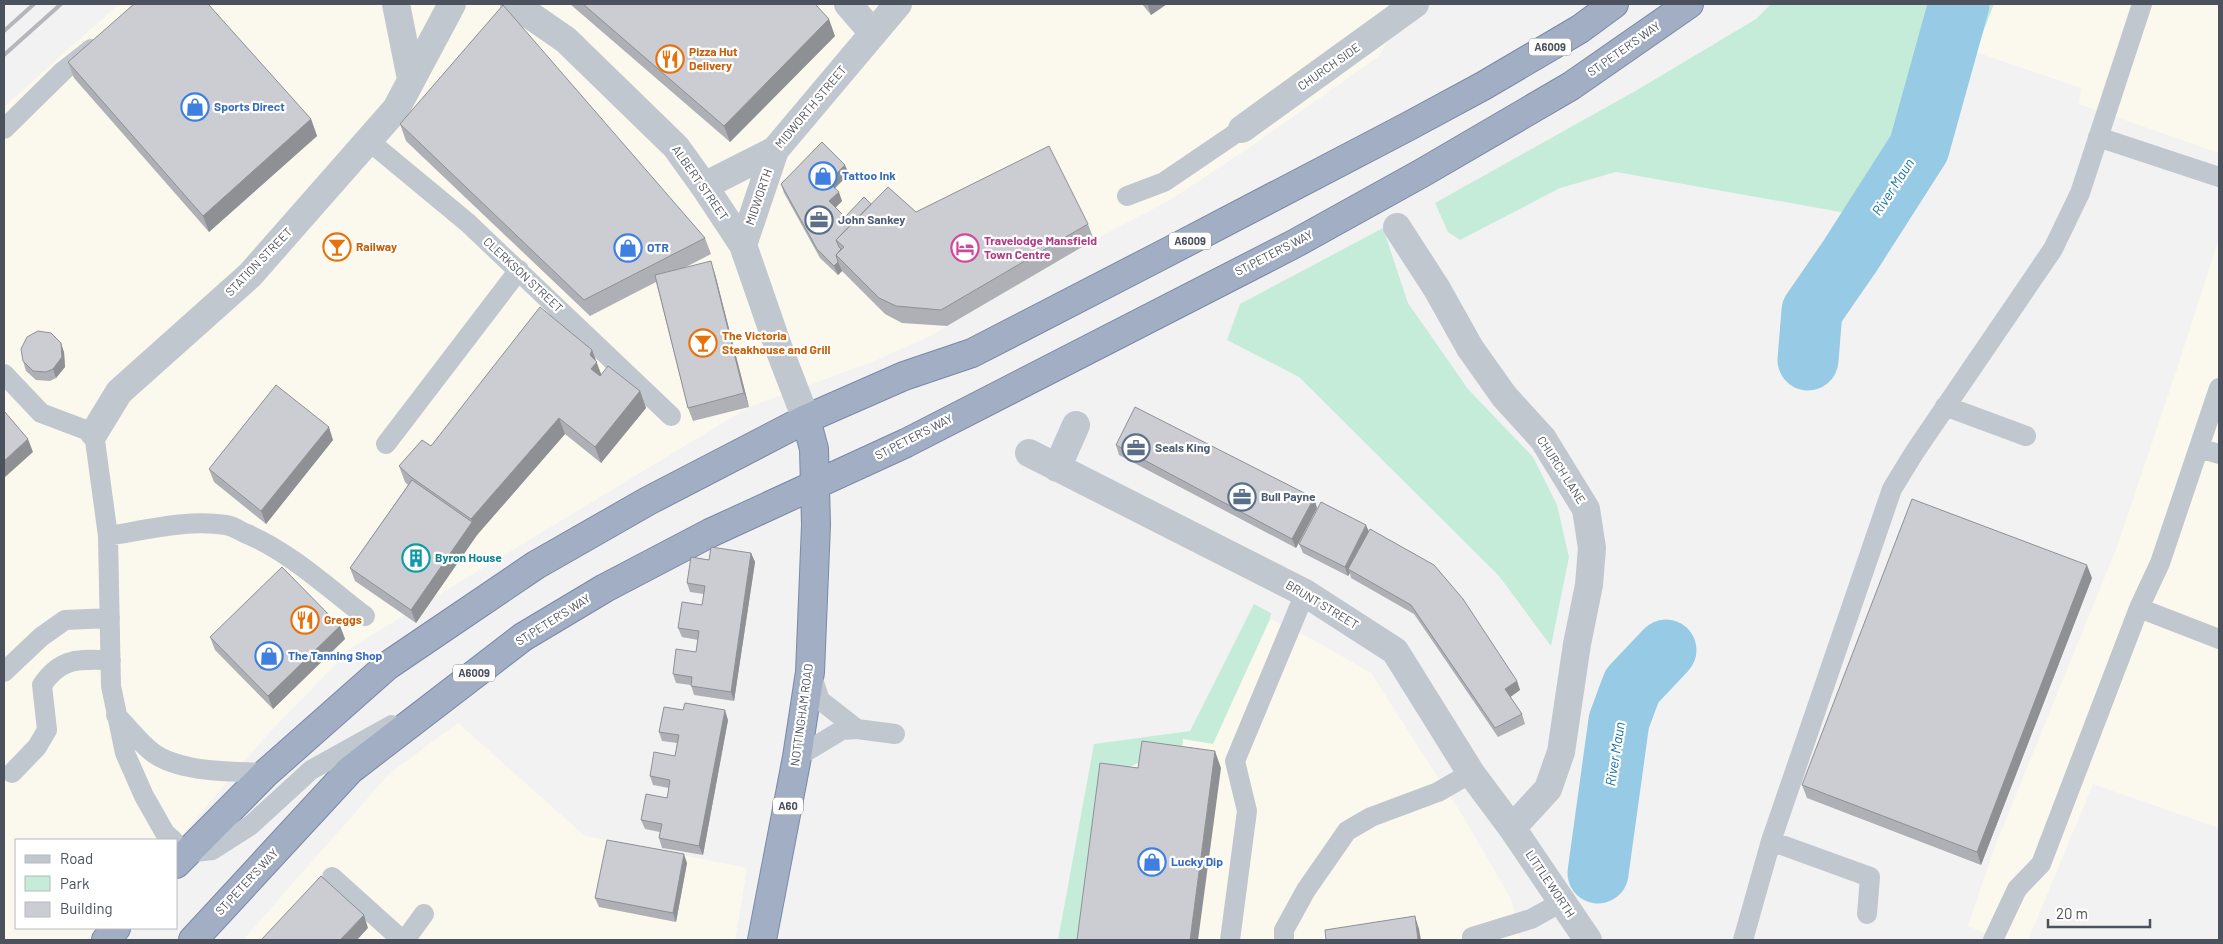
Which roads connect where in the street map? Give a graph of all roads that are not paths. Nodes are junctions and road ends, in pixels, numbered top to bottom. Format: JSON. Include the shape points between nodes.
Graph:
{"nodes":[{"id":1,"x":396,"y":4,"type":"edge"},
{"id":2,"x":452,"y":4,"type":"edge"},
{"id":3,"x":514,"y":4,"type":"edge"},
{"id":4,"x":848,"y":4,"type":"edge"},
{"id":5,"x":898,"y":4,"type":"edge"},
{"id":6,"x":1415,"y":4,"type":"edge"},
{"id":7,"x":1614,"y":4,"type":"edge"},
{"id":8,"x":1689,"y":4,"type":"edge"},
{"id":9,"x":2142,"y":4,"type":"edge"},
{"id":10,"x":873,"y":33,"type":"junction"},
{"id":11,"x":108,"y":36,"type":"edge"},
{"id":12,"x":411,"y":79,"type":"junction"},
{"id":13,"x":4,"y":129,"type":"edge"},
{"id":14,"x":1242,"y":129,"type":"joint"},
{"id":15,"x":2098,"y":137,"type":"junction"},
{"id":16,"x":369,"y":141,"type":"junction"},
{"id":17,"x":775,"y":150,"type":"junction"},
{"id":18,"x":2219,"y":177,"type":"edge"},
{"id":19,"x":704,"y":186,"type":"junction"},
{"id":20,"x":1127,"y":196,"type":"dead end"},
{"id":21,"x":1398,"y":227,"type":"dead end"},
{"id":22,"x":743,"y":245,"type":"junction"},
{"id":23,"x":519,"y":270,"type":"junction"},
{"id":24,"x":4,"y":374,"type":"edge"},
{"id":25,"x":2219,"y":388,"type":"edge"},
{"id":26,"x":1945,"y":406,"type":"junction"},
{"id":27,"x":671,"y":416,"type":"dead end"},
{"id":28,"x":806,"y":418,"type":"junction"},
{"id":29,"x":1076,"y":425,"type":"dead end"},
{"id":30,"x":94,"y":433,"type":"junction"},
{"id":31,"x":2026,"y":436,"type":"dead end"},
{"id":32,"x":386,"y":444,"type":"dead end"},
{"id":33,"x":2199,"y":448,"type":"junction"},
{"id":34,"x":1029,"y":453,"type":"dead end"},
{"id":35,"x":2219,"y":454,"type":"edge"},
{"id":36,"x":1058,"y":468,"type":"junction"},
{"id":37,"x":814,"y":486,"type":"junction"},
{"id":38,"x":108,"y":536,"type":"junction"},
{"id":39,"x":1306,"y":593,"type":"junction"},
{"id":40,"x":2139,"y":608,"type":"junction"},
{"id":41,"x":365,"y":616,"type":"dead end"},
{"id":42,"x":110,"y":618,"type":"junction"},
{"id":43,"x":2219,"y":639,"type":"edge"},
{"id":44,"x":110,"y":660,"type":"junction"},
{"id":45,"x":4,"y":672,"type":"edge"},
{"id":46,"x":810,"y":672,"type":"junction"},
{"id":47,"x":445,"y":695,"type":"junction"},
{"id":48,"x":116,"y":715,"type":"junction"},
{"id":49,"x":856,"y":729,"type":"junction"},
{"id":50,"x":895,"y":734,"type":"dead end"},
{"id":51,"x":797,"y":757,"type":"junction"},
{"id":52,"x":12,"y":773,"type":"dead end"},
{"id":53,"x":266,"y":773,"type":"junction"},
{"id":54,"x":1471,"y":773,"type":"junction"},
{"id":55,"x":1512,"y":828,"type":"junction"},
{"id":56,"x":170,"y":839,"type":"edge"},
{"id":57,"x":1771,"y":841,"type":"junction"},
{"id":58,"x":178,"y":850,"type":"edge"},
{"id":59,"x":332,"y":877,"type":"dead end"},
{"id":60,"x":1562,"y":902,"type":"junction"},
{"id":61,"x":424,"y":914,"type":"dead end"},
{"id":62,"x":1867,"y":914,"type":"dead end"},
{"id":63,"x":115,"y":929,"type":"edge"},
{"id":64,"x":1472,"y":937,"type":"dead end"},
{"id":65,"x":106,"y":940,"type":"edge"},
{"id":66,"x":193,"y":940,"type":"edge"},
{"id":67,"x":404,"y":940,"type":"edge"},
{"id":68,"x":762,"y":940,"type":"edge"},
{"id":69,"x":1230,"y":940,"type":"edge"},
{"id":70,"x":1284,"y":940,"type":"edge"},
{"id":71,"x":1588,"y":940,"type":"edge"},
{"id":72,"x":1743,"y":940,"type":"edge"},
{"id":73,"x":1993,"y":940,"type":"edge"}],
"edges":[{"from":1,"to":12,"type":"street"},
{"from":2,"to":12,"type":"street","name":"STATION STREET"},
{"from":3,"to":19,"type":"street","name":"ALBERT STREET","via":[[566,40],[676,147]]},
{"from":4,"to":10,"type":"street"},
{"from":5,"to":10,"type":"street","name":"MIDWORTH STREET"},
{"from":6,"to":14,"type":"street","name":"CHURCH SIDE"},
{"from":7,"to":28,"type":"highway","number":"A6009","via":[[1580,29],[1432,113],[972,353],[904,376]]},
{"from":8,"to":37,"type":"highway","name":"ST PETER'S WAY","number":"A6009","via":[[1571,86],[1320,230]]},
{"from":9,"to":15,"type":"lane"},
{"from":10,"to":17,"type":"street","name":"MIDWORTH STREET"},
{"from":11,"to":13,"type":"lane","via":[[63,71]]},
{"from":12,"to":16,"type":"street","name":"STATION STREET","via":[[396,109]]},
{"from":14,"to":20,"type":"lane","via":[[1164,182]]},
{"from":15,"to":18,"type":"lane"},
{"from":15,"to":26,"type":"lane","via":[[2080,194],[2053,250]]},
{"from":16,"to":23,"type":"lane","name":"CLERKSON STREET"},
{"from":16,"to":30,"type":"street","name":"STATION STREET","via":[[250,275],[119,392]]},
{"from":17,"to":19,"type":"street","name":"MIDWORTH STREET"},
{"from":17,"to":22,"type":"street","name":"MIDWORTH"},
{"from":19,"to":22,"type":"street","name":"ALBERT STREET"},
{"from":21,"to":55,"type":"street","name":"CHURCH LANE","via":[[1470,348],[1504,396],[1543,438],[1586,509],[1592,548],[1590,585],[1577,644],[1561,752],[1548,789]]},
{"from":22,"to":28,"type":"street","name":"ALBERT STREET"},
{"from":23,"to":27,"type":"lane","name":"CLERKSON STREET"},
{"from":23,"to":32,"type":"lane"},
{"from":24,"to":30,"type":"lane","via":[[41,413]]},
{"from":25,"to":33,"type":"lane"},
{"from":26,"to":31,"type":"lane"},
{"from":26,"to":57,"type":"lane","via":[[1892,489]]},
{"from":28,"to":37,"type":"highway","name":"NOTTINGHAM ROAD","via":[[814,449]]},
{"from":28,"to":53,"type":"highway","number":"A6009","via":[[648,501],[536,565],[387,666]]},
{"from":29,"to":36,"type":"street"},
{"from":30,"to":38,"type":"lane"},
{"from":33,"to":35,"type":"lane"},
{"from":33,"to":40,"type":"lane","via":[[2160,563]]},
{"from":34,"to":36,"type":"street","name":"BRUNT STREET"},
{"from":36,"to":39,"type":"street","name":"BRUNT STREET"},
{"from":37,"to":46,"type":"highway","name":"NOTTINGHAM ROAD","number":"A60","via":[[815,567]]},
{"from":37,"to":47,"type":"highway","name":"ST PETER'S WAY","number":"A6009","via":[[710,533],[605,588],[523,637]]},
{"from":38,"to":41,"type":"lane","via":[[171,526],[227,525],[288,556]]},
{"from":38,"to":42,"type":"lane"},
{"from":39,"to":54,"type":"street","name":"BRUNT STREET","via":[[1395,651]]},
{"from":39,"to":69,"type":"lane","via":[[1235,761],[1247,811]]},
{"from":40,"to":43,"type":"lane"},
{"from":40,"to":73,"type":"lane","via":[[2041,864],[2017,889]]},
{"from":42,"to":44,"type":"lane"},
{"from":42,"to":45,"type":"lane","via":[[65,620],[41,637]]},
{"from":44,"to":48,"type":"lane","via":[[110,686]]},
{"from":44,"to":52,"type":"lane","via":[[75,660],[52,670],[42,685],[47,730],[37,747]]},
{"from":46,"to":49,"type":"lane","via":[[820,700]]},
{"from":46,"to":51,"type":"highway","name":"NOTTINGHAM ROAD","number":"A60"},
{"from":47,"to":58,"type":"lane","via":[[312,770],[251,825],[212,850]]},
{"from":47,"to":66,"type":"highway","name":"ST PETER'S WAY","number":"A6009","via":[[350,770]]},
{"from":48,"to":53,"type":"lane","via":[[152,752],[171,761],[197,768]]},
{"from":48,"to":56,"type":"lane","via":[[125,753],[144,796]]},
{"from":49,"to":50,"type":"lane"},
{"from":49,"to":51,"type":"lane","via":[[842,730]]},
{"from":51,"to":68,"type":"highway","name":"NOTTINGHAM ROAD","number":"A60"},
{"from":53,"to":58,"type":"highway","number":"A6009"},
{"from":54,"to":55,"type":"street","name":"BRUNT STREET"},
{"from":54,"to":70,"type":"lane","via":[[1438,792],[1371,817],[1347,831],[1306,890],[1284,930]]},
{"from":55,"to":60,"type":"street","name":"LITTLEWORTH"},
{"from":57,"to":62,"type":"lane","via":[[1870,877]]},
{"from":57,"to":72,"type":"lane"},
{"from":59,"to":67,"type":"lane"},
{"from":60,"to":64,"type":"lane","via":[[1531,919]]},
{"from":60,"to":71,"type":"street","name":"LITTLEWORTH"},
{"from":61,"to":67,"type":"lane"},
{"from":63,"to":65,"type":"highway"}]}
